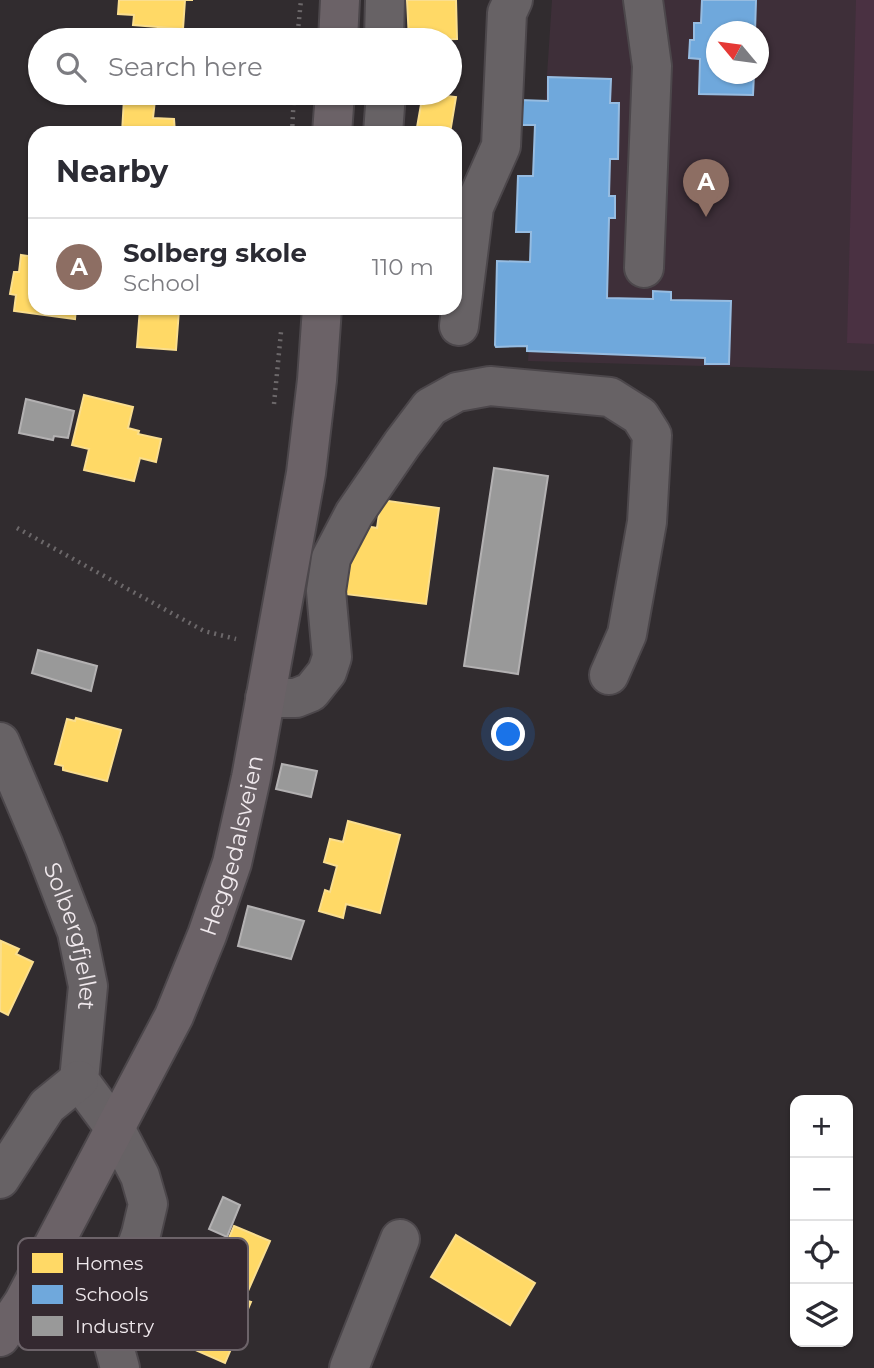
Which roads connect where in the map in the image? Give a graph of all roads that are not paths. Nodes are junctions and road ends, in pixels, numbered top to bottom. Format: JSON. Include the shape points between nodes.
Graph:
{"nodes":[{"id":1,"x":340,"y":0,"type":"edge"},
{"id":2,"x":385,"y":0,"type":"edge"},
{"id":3,"x":513,"y":0,"type":"edge"},
{"id":4,"x":643,"y":0,"type":"edge"},
{"id":5,"x":339,"y":28,"type":"edge"},
{"id":6,"x":384,"y":28,"type":"edge"},
{"id":7,"x":334,"y":105,"type":"edge"},
{"id":8,"x":385,"y":105,"type":"edge"},
{"id":9,"x":333,"y":126,"type":"edge"},
{"id":10,"x":384,"y":126,"type":"edge"},
{"id":11,"x":645,"y":268,"type":"dead end"},
{"id":12,"x":462,"y":296,"type":"edge"},
{"id":13,"x":322,"y":315,"type":"edge"},
{"id":14,"x":459,"y":315,"type":"edge"},
{"id":15,"x":458,"y":326,"type":"dead end"},
{"id":16,"x":609,"y":675,"type":"dead end"},
{"id":17,"x":265,"y":698,"type":"junction"},
{"id":18,"x":0,"y":742,"type":"edge"},
{"id":19,"x":79,"y":1080,"type":"junction"},
{"id":20,"x":116,"y":1130,"type":"junction"},
{"id":21,"x":0,"y":1179,"type":"edge"},
{"id":22,"x":58,"y":1238,"type":"edge"},
{"id":23,"x":140,"y":1238,"type":"edge"},
{"id":24,"x":400,"y":1238,"type":"dead end"},
{"id":25,"x":18,"y":1310,"type":"edge"},
{"id":26,"x":0,"y":1337,"type":"edge"},
{"id":27,"x":114,"y":1350,"type":"edge"},
{"id":28,"x":120,"y":1368,"type":"edge"},
{"id":29,"x":349,"y":1368,"type":"edge"}],
"edges":[{"from":1,"to":5,"type":"main road"},
{"from":2,"to":6,"type":"street"},
{"from":3,"to":12,"type":"street","via":[[507,12],[501,146],[474,207]]},
{"from":4,"to":11,"type":"street","via":[[652,66]]},
{"from":7,"to":9,"type":"main road"},
{"from":8,"to":10,"type":"street"},
{"from":13,"to":17,"type":"main road","name":"Heggedalsveien","via":[[306,473]]},
{"from":14,"to":15,"type":"street"},
{"from":16,"to":17,"type":"street","via":[[630,622],[647,522],[652,435],[639,416],[610,397],[490,386],[457,392],[430,407],[402,444],[354,514],[331,558],[326,592],[332,657],[327,672],[311,692],[296,698]]},
{"from":17,"to":20,"type":"main road","name":"Heggedalsveien","via":[[228,875],[174,1016]]},
{"from":18,"to":19,"type":"street","name":"Solbergfjellet","via":[[77,933],[88,986]]},
{"from":19,"to":20,"type":"street"},
{"from":19,"to":21,"type":"street","via":[[47,1106]]},
{"from":20,"to":22,"type":"main road","name":"Heggedalsveien"},
{"from":20,"to":23,"type":"street","via":[[140,1176],[148,1204]]},
{"from":24,"to":29,"type":"street"},
{"from":25,"to":26,"type":"main road","name":"Heggedalsveien"},
{"from":27,"to":28,"type":"street"}]}
